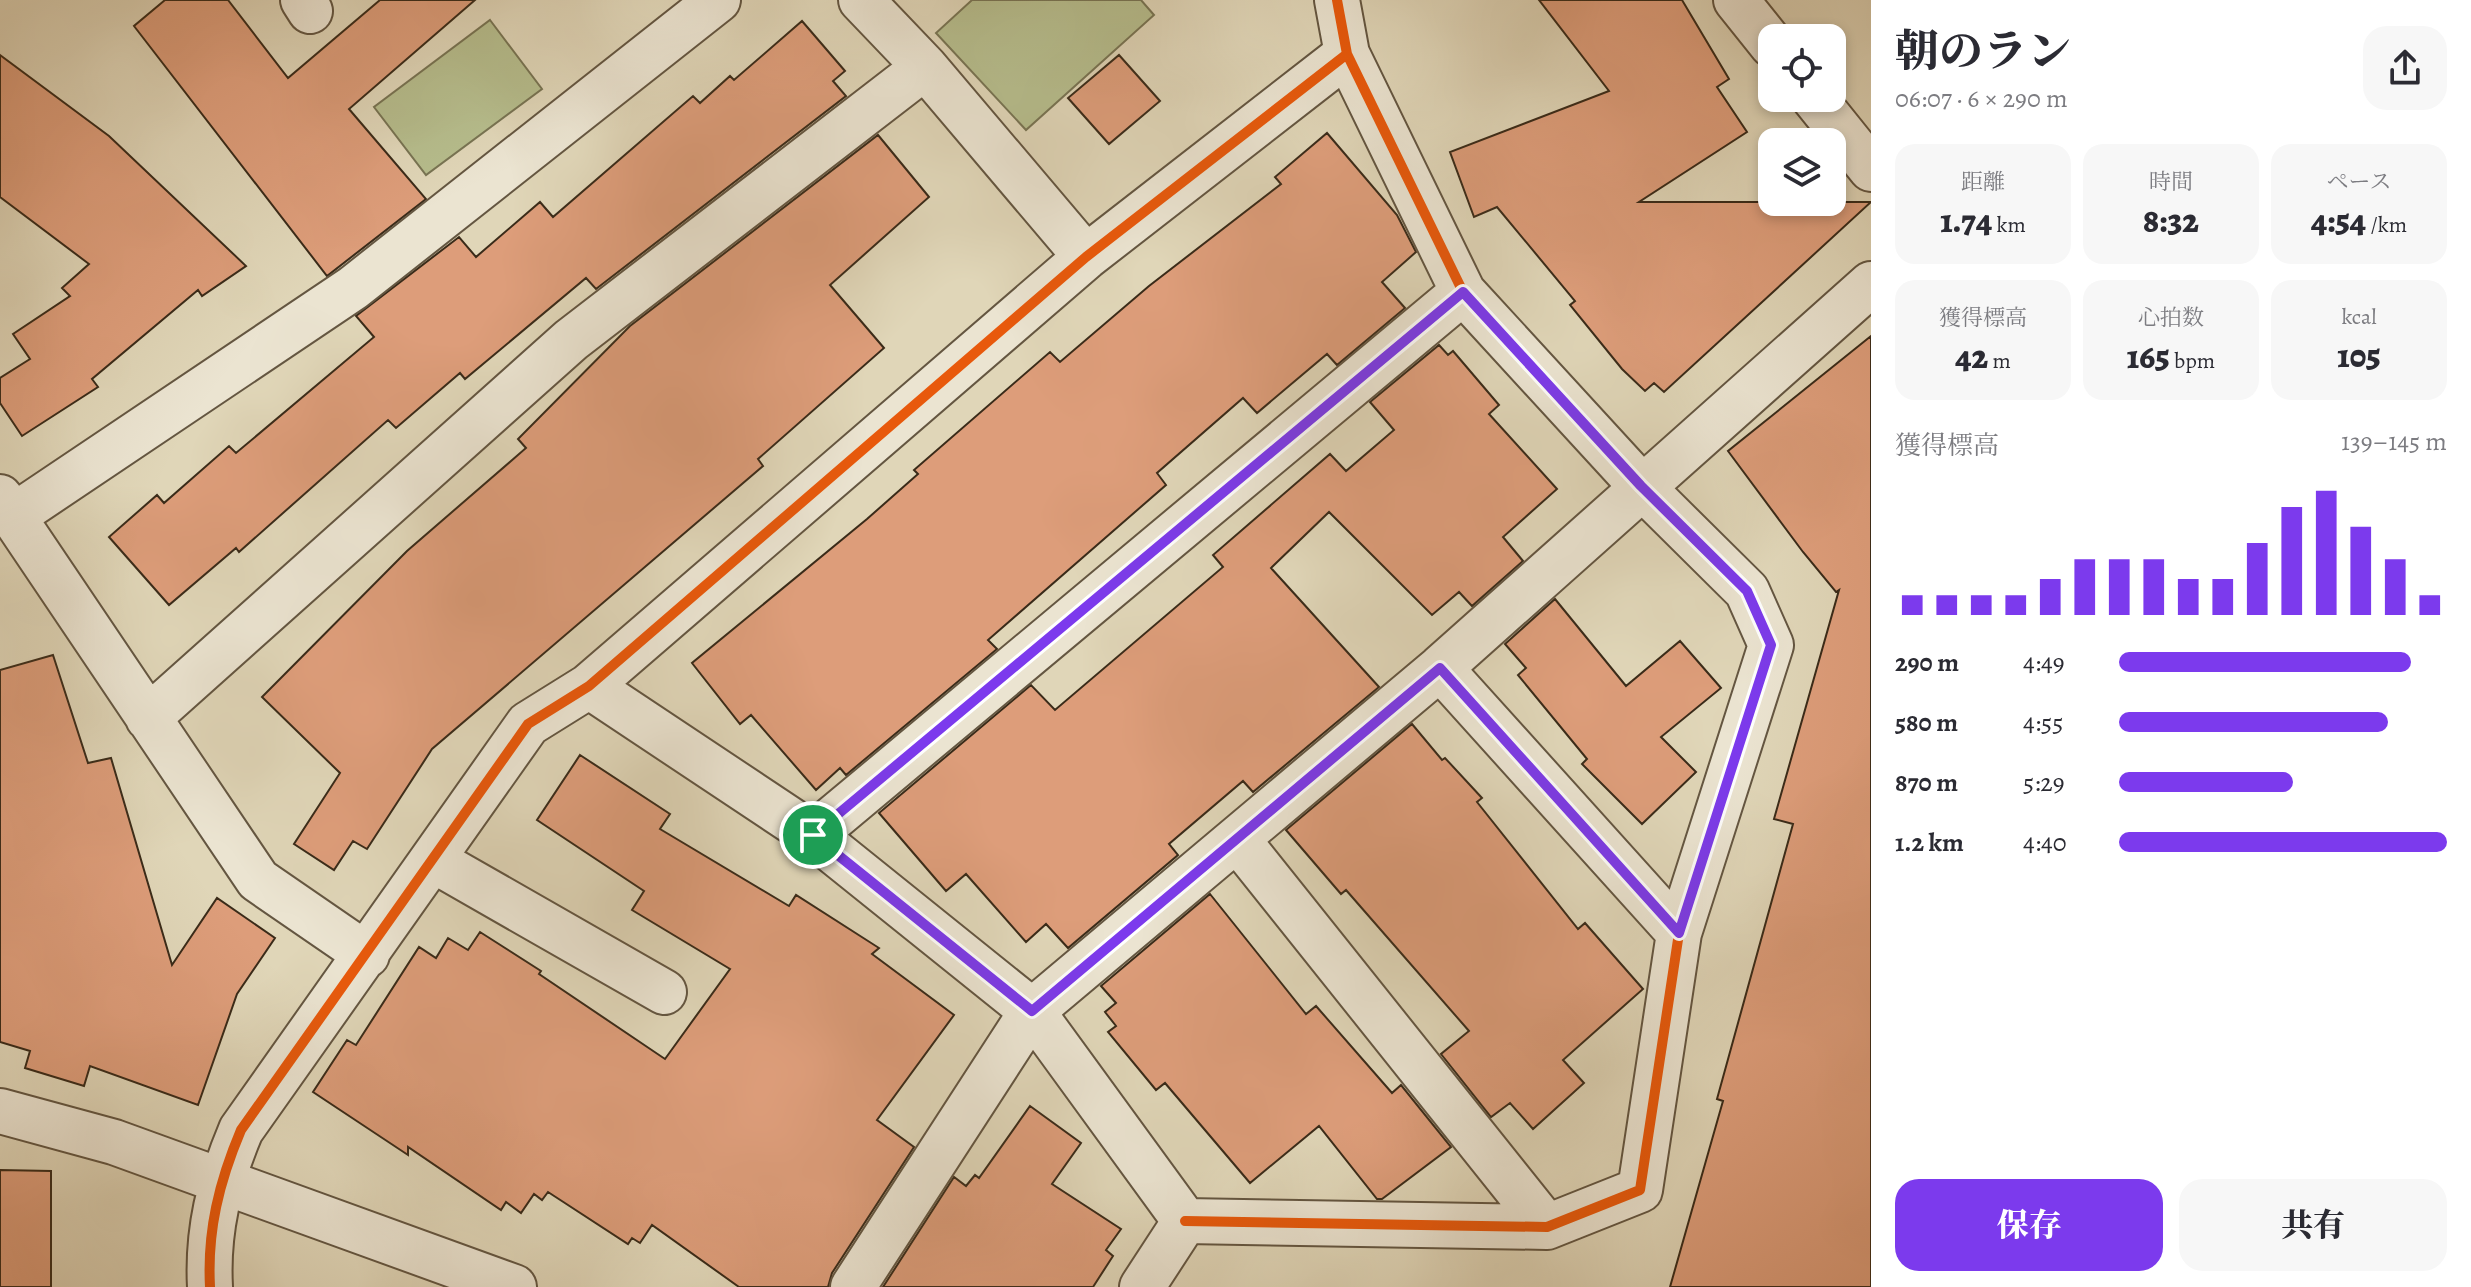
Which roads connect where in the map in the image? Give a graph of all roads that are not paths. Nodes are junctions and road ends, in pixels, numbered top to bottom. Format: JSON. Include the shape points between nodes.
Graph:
{"nodes":[{"id":1,"x":718,"y":0,"type":"edge"},
{"id":2,"x":861,"y":0,"type":"edge"},
{"id":3,"x":1337,"y":0,"type":"edge"},
{"id":4,"x":1736,"y":0,"type":"edge"},
{"id":5,"x":1758,"y":28,"type":"edge"},
{"id":6,"x":1347,"y":54,"type":"junction"},
{"id":7,"x":925,"y":67,"type":"junction"},
{"id":8,"x":1825,"y":112,"type":"edge"},
{"id":9,"x":1871,"y":169,"type":"edge"},
{"id":10,"x":1086,"y":257,"type":"junction"},
{"id":11,"x":1871,"y":284,"type":"edge"},
{"id":12,"x":1463,"y":292,"type":"junction"},
{"id":13,"x":1641,"y":486,"type":"junction"},
{"id":14,"x":6,"y":507,"type":"edge"},
{"id":15,"x":1440,"y":668,"type":"junction"},
{"id":16,"x":589,"y":686,"type":"junction"},
{"id":17,"x":148,"y":718,"type":"junction"},
{"id":18,"x":813,"y":835,"type":"junction"},
{"id":19,"x":1237,"y":839,"type":"junction"},
{"id":20,"x":433,"y":860,"type":"junction"},
{"id":21,"x":1679,"y":933,"type":"junction"},
{"id":22,"x":367,"y":955,"type":"junction"},
{"id":23,"x":664,"y":992,"type":"dead end"},
{"id":24,"x":1032,"y":1011,"type":"junction"},
{"id":25,"x":0,"y":1111,"type":"edge"},
{"id":26,"x":220,"y":1180,"type":"junction"},
{"id":27,"x":1185,"y":1221,"type":"junction"},
{"id":28,"x":1547,"y":1227,"type":"junction"},
{"id":29,"x":210,"y":1287,"type":"edge"},
{"id":30,"x":514,"y":1287,"type":"edge"},
{"id":31,"x":853,"y":1287,"type":"edge"},
{"id":32,"x":1142,"y":1287,"type":"edge"}],
"edges":[{"from":1,"to":14,"type":"street","via":[[353,288]]},
{"from":2,"to":7,"type":"street"},
{"from":3,"to":6,"type":"street"},
{"from":4,"to":5,"type":"street"},
{"from":6,"to":10,"type":"street"},
{"from":6,"to":12,"type":"street"},
{"from":7,"to":10,"type":"street"},
{"from":7,"to":17,"type":"street","via":[[571,340]]},
{"from":8,"to":9,"type":"street"},
{"from":10,"to":16,"type":"street"},
{"from":11,"to":13,"type":"street"},
{"from":12,"to":13,"type":"street"},
{"from":12,"to":18,"type":"street"},
{"from":13,"to":15,"type":"street"},
{"from":13,"to":21,"type":"street","via":[[1747,591],[1771,645]]},
{"from":14,"to":17,"type":"street"},
{"from":15,"to":19,"type":"street"},
{"from":15,"to":21,"type":"street"},
{"from":16,"to":18,"type":"street"},
{"from":16,"to":20,"type":"street","via":[[528,724]]},
{"from":17,"to":22,"type":"street","via":[[258,880]]},
{"from":18,"to":24,"type":"street"},
{"from":19,"to":24,"type":"street"},
{"from":19,"to":28,"type":"street"},
{"from":20,"to":22,"type":"street"},
{"from":20,"to":23,"type":"street"},
{"from":21,"to":28,"type":"street","via":[[1640,1190]]},
{"from":22,"to":26,"type":"street","via":[[241,1130]]},
{"from":24,"to":27,"type":"street"},
{"from":24,"to":31,"type":"street"},
{"from":25,"to":26,"type":"street","via":[[114,1142]]},
{"from":26,"to":29,"type":"street","via":[[208,1254]]},
{"from":26,"to":30,"type":"street"},
{"from":27,"to":28,"type":"street"},
{"from":27,"to":32,"type":"street"}]}
